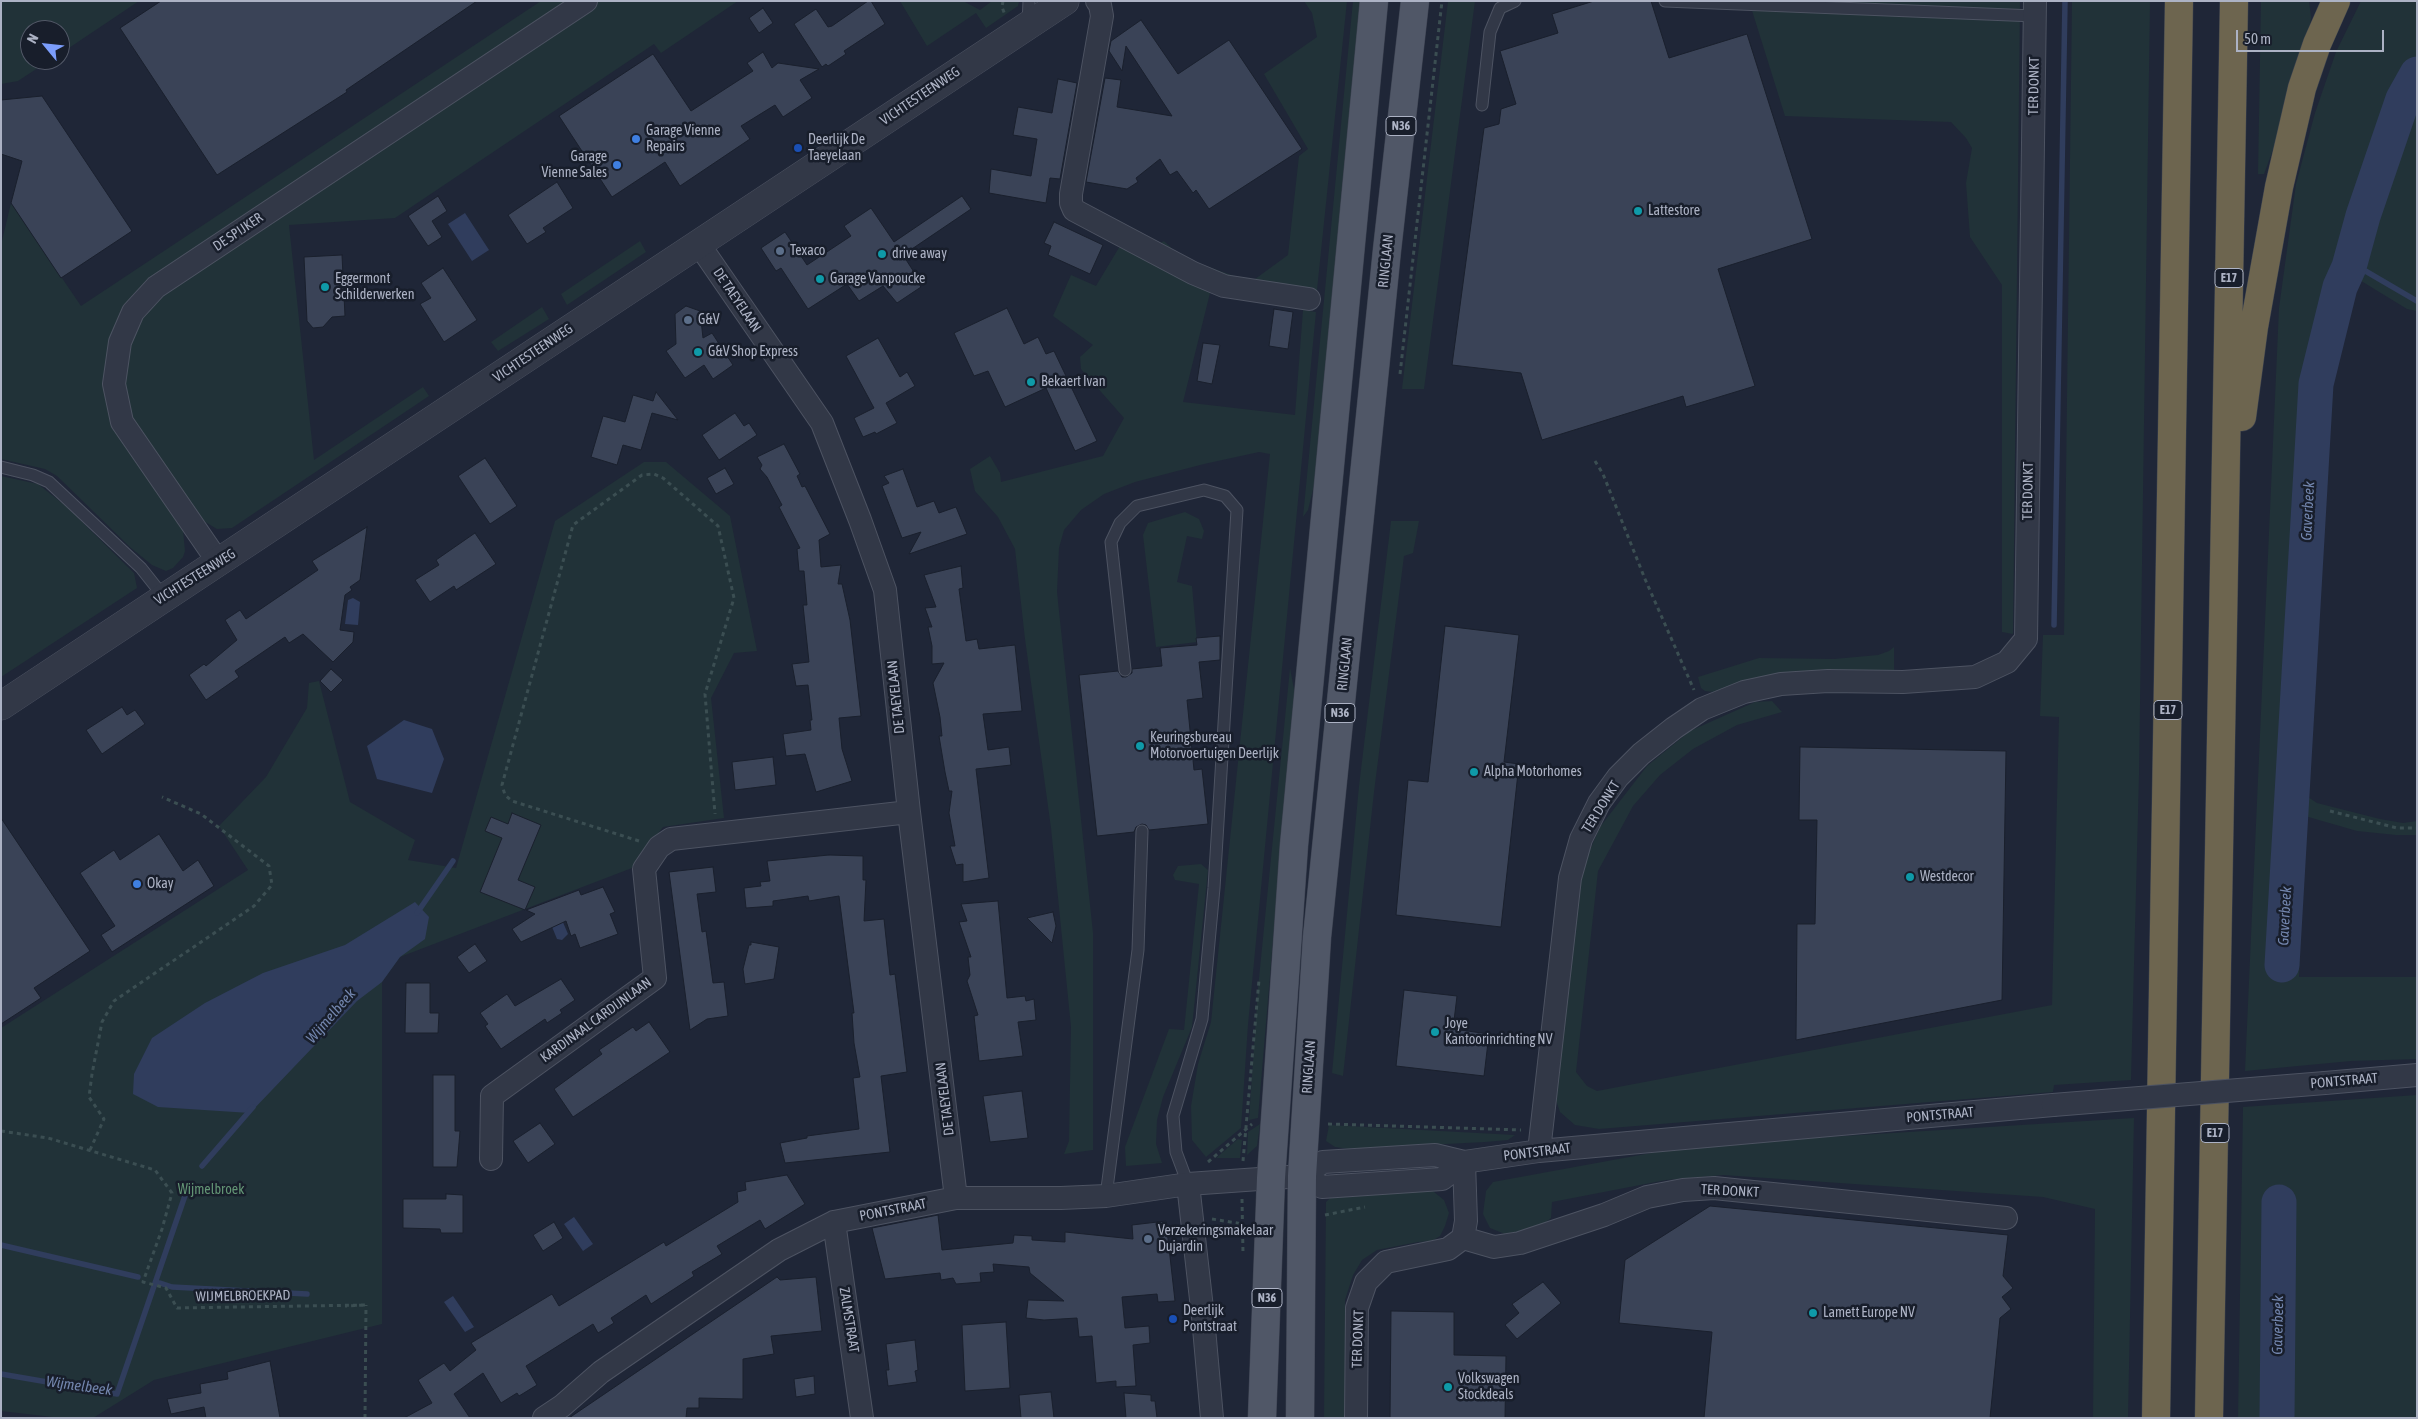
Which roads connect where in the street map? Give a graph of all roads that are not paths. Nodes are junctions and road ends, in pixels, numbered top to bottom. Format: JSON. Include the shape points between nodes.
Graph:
{"nodes":[{"id":1,"x":586,"y":1,"type":"edge"},
{"id":2,"x":1065,"y":1,"type":"edge"},
{"id":3,"x":1097,"y":1,"type":"edge"},
{"id":4,"x":1374,"y":1,"type":"edge"},
{"id":5,"x":1415,"y":1,"type":"edge"},
{"id":6,"x":1515,"y":1,"type":"edge"},
{"id":7,"x":1665,"y":1,"type":"edge"},
{"id":8,"x":2179,"y":1,"type":"edge"},
{"id":9,"x":2234,"y":1,"type":"edge"},
{"id":10,"x":2332,"y":4,"type":"edge"},
{"id":11,"x":1846,"y":5,"type":"edge"},
{"id":12,"x":2035,"y":9,"type":"edge"},
{"id":13,"x":1028,"y":13,"type":"edge"},
{"id":14,"x":1482,"y":105,"type":"dead end"},
{"id":15,"x":698,"y":243,"type":"junction"},
{"id":16,"x":1309,"y":299,"type":"dead end"},
{"id":17,"x":1,"y":467,"type":"edge"},
{"id":18,"x":2225,"y":554,"type":"junction"},
{"id":19,"x":219,"y":563,"type":"junction"},
{"id":20,"x":164,"y":597,"type":"junction"},
{"id":21,"x":1125,"y":670,"type":"dead end"},
{"id":22,"x":1,"y":706,"type":"edge"},
{"id":23,"x":909,"y":812,"type":"junction"},
{"id":24,"x":1142,"y":831,"type":"dead end"},
{"id":25,"x":2417,"y":1075,"type":"edge"},
{"id":26,"x":1539,"y":1151,"type":"junction"},
{"id":27,"x":491,"y":1159,"type":"dead end"},
{"id":28,"x":1464,"y":1162,"type":"junction"},
{"id":29,"x":1271,"y":1178,"type":"junction"},
{"id":30,"x":1312,"y":1182,"type":"junction"},
{"id":31,"x":1188,"y":1184,"type":"junction"},
{"id":32,"x":1106,"y":1196,"type":"junction"},
{"id":33,"x":956,"y":1198,"type":"junction"},
{"id":34,"x":2006,"y":1218,"type":"dead end"},
{"id":35,"x":834,"y":1222,"type":"junction"},
{"id":36,"x":1463,"y":1238,"type":"junction"},
{"id":37,"x":544,"y":1418,"type":"edge"},
{"id":38,"x":862,"y":1418,"type":"edge"},
{"id":39,"x":1212,"y":1418,"type":"edge"},
{"id":40,"x":1262,"y":1418,"type":"edge"},
{"id":41,"x":1300,"y":1418,"type":"edge"},
{"id":42,"x":1356,"y":1418,"type":"edge"},
{"id":43,"x":2156,"y":1418,"type":"edge"},
{"id":44,"x":2209,"y":1418,"type":"edge"}],
"edges":[{"from":1,"to":19,"type":"street","name":"DE SPIJKER","via":[[156,287],[133,312],[120,342],[114,384],[122,422]]},
{"from":2,"to":13,"type":"street","name":"VICHTESTEENWEG"},
{"from":3,"to":16,"type":"street","via":[[1102,16],[1071,194],[1074,210],[1224,286]]},
{"from":4,"to":29,"type":"main road","number":"N36","via":[[1294,846]]},
{"from":5,"to":30,"type":"main road","name":"RINGLAAN","number":"N36","via":[[1318,937]]},
{"from":6,"to":14,"type":"lane","via":[[1500,8],[1490,32]]},
{"from":7,"to":11,"type":"lane"},
{"from":8,"to":43,"type":"highway","number":"E17"},
{"from":9,"to":18,"type":"highway","number":"E17"},
{"from":10,"to":18,"type":"highway","via":[[2302,88],[2280,187],[2254,327]]},
{"from":11,"to":12,"type":"lane"},
{"from":12,"to":26,"type":"street","name":"TER DONKT","via":[[2026,639],[2007,662],[1975,677],[1781,684],[1744,692],[1702,709],[1674,728],[1618,777],[1599,803],[1581,839],[1570,878]]},
{"from":13,"to":15,"type":"street","name":"VICHTESTEENWEG"},
{"from":15,"to":19,"type":"street","name":"VICHTESTEENWEG"},
{"from":15,"to":23,"type":"street","name":"DE TAEYELAAN","via":[[822,423],[860,520],[885,590]]},
{"from":17,"to":20,"type":"lane","via":[[49,482],[141,568]]},
{"from":18,"to":44,"type":"highway","number":"E17"},
{"from":19,"to":20,"type":"street","name":"VICHTESTEENWEG"},
{"from":20,"to":22,"type":"street","name":"VICHTESTEENWEG"},
{"from":21,"to":31,"type":"lane","via":[[1112,542],[1120,523],[1137,506],[1204,490],[1225,496],[1238,510],[1214,888],[1202,1019],[1173,1116],[1176,1152]]},
{"from":23,"to":27,"type":"street","name":"KARDINAAL CARDIJNLAAN","via":[[671,839],[659,847],[644,869],[656,978],[492,1096]]},
{"from":23,"to":33,"type":"street","name":"DE TAEYELAAN"},
{"from":24,"to":32,"type":"lane","via":[[1138,950]]},
{"from":25,"to":26,"type":"street","name":"PONTSTRAAT","bridge":true},
{"from":26,"to":28,"type":"street","name":"PONTSTRAAT"},
{"from":28,"to":30,"type":"street","name":"PONTSTRAAT","via":[[1435,1155],[1323,1162]]},
{"from":28,"to":36,"type":"street","via":[[1466,1221]]},
{"from":29,"to":30,"type":"street","name":"PONTSTRAAT"},
{"from":29,"to":31,"type":"street","name":"PONTSTRAAT"},
{"from":29,"to":40,"type":"main road","number":"N36"},
{"from":30,"to":41,"type":"main road","name":"RINGLAAN","number":"N36"},
{"from":31,"to":32,"type":"street","name":"PONTSTRAAT"},
{"from":31,"to":39,"type":"street"},
{"from":32,"to":33,"type":"street","name":"PONTSTRAAT"},
{"from":33,"to":35,"type":"street","name":"PONTSTRAAT"},
{"from":34,"to":36,"type":"street","name":"TER DONKT","via":[[1714,1188],[1647,1197],[1520,1243],[1494,1247]]},
{"from":35,"to":37,"type":"street","name":"PONTSTRAAT","via":[[779,1250],[601,1372]]},
{"from":35,"to":38,"type":"street","name":"ZALMSTRAAT"},
{"from":36,"to":42,"type":"street","name":"TER DONKT","via":[[1448,1249],[1386,1262],[1366,1282],[1357,1308]]}]}
